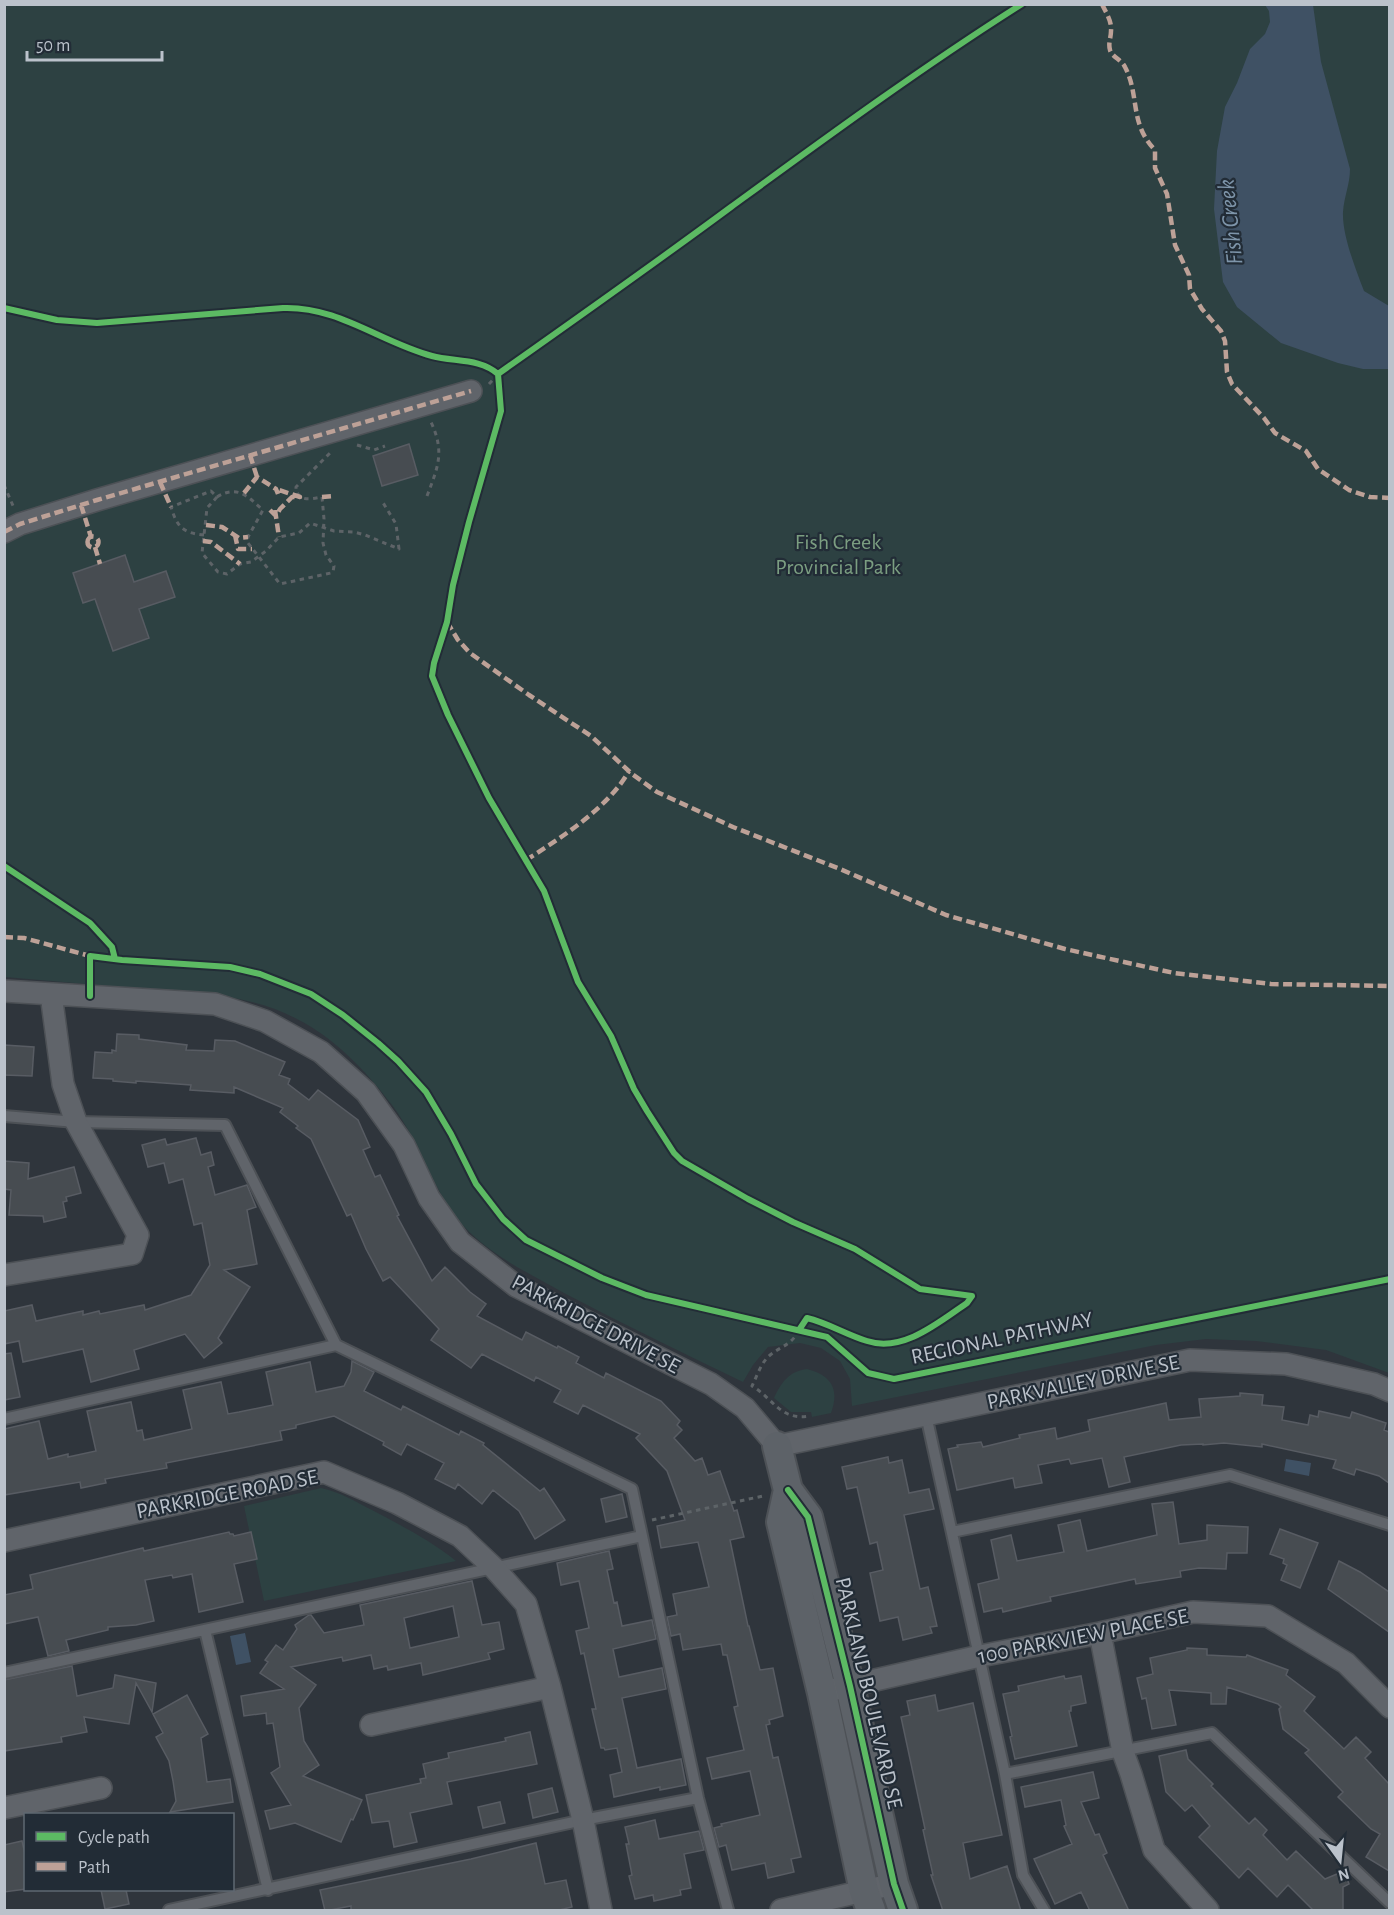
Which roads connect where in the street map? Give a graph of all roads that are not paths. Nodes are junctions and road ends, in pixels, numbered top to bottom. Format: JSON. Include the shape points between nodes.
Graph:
{"nodes":[{"id":1,"x":471,"y":391,"type":"dead end"},
{"id":2,"x":4,"y":532,"type":"edge"},
{"id":3,"x":4,"y":991,"type":"edge"},
{"id":4,"x":51,"y":994,"type":"junction"},
{"id":5,"x":4,"y":1116,"type":"edge"},
{"id":6,"x":76,"y":1122,"type":"junction"},
{"id":7,"x":5,"y":1274,"type":"edge"},
{"id":8,"x":336,"y":1345,"type":"junction"},
{"id":9,"x":1389,"y":1392,"type":"edge"},
{"id":10,"x":926,"y":1415,"type":"junction"},
{"id":11,"x":4,"y":1419,"type":"edge"},
{"id":12,"x":777,"y":1446,"type":"junction"},
{"id":13,"x":788,"y":1490,"type":"junction"},
{"id":14,"x":1389,"y":1525,"type":"edge"},
{"id":15,"x":952,"y":1532,"type":"junction"},
{"id":16,"x":642,"y":1536,"type":"junction"},
{"id":17,"x":4,"y":1540,"type":"edge"},
{"id":18,"x":494,"y":1568,"type":"junction"},
{"id":19,"x":205,"y":1630,"type":"junction"},
{"id":20,"x":1100,"y":1634,"type":"junction"},
{"id":21,"x":980,"y":1656,"type":"junction"},
{"id":22,"x":4,"y":1673,"type":"edge"},
{"id":23,"x":850,"y":1686,"type":"junction"},
{"id":24,"x":550,"y":1687,"type":"junction"},
{"id":25,"x":822,"y":1693,"type":"junction"},
{"id":26,"x":1389,"y":1707,"type":"edge"},
{"id":27,"x":371,"y":1725,"type":"dead end"},
{"id":28,"x":1123,"y":1752,"type":"junction"},
{"id":29,"x":1005,"y":1774,"type":"junction"},
{"id":30,"x":101,"y":1788,"type":"dead end"},
{"id":31,"x":698,"y":1798,"type":"junction"},
{"id":32,"x":4,"y":1808,"type":"edge"},
{"id":33,"x":583,"y":1820,"type":"junction"},
{"id":34,"x":894,"y":1884,"type":"junction"},
{"id":35,"x":268,"y":1890,"type":"junction"},
{"id":36,"x":867,"y":1901,"type":"edge"},
{"id":37,"x":1389,"y":1903,"type":"edge"},
{"id":38,"x":169,"y":1911,"type":"edge"},
{"id":39,"x":601,"y":1911,"type":"edge"},
{"id":40,"x":728,"y":1911,"type":"edge"},
{"id":41,"x":781,"y":1911,"type":"edge"},
{"id":42,"x":903,"y":1911,"type":"edge"},
{"id":43,"x":1044,"y":1911,"type":"edge"},
{"id":44,"x":1208,"y":1911,"type":"edge"}],
"edges":[{"from":1,"to":2,"type":"street","via":[[339,433],[97,500]]},
{"from":3,"to":4,"type":"street","name":"PARKRIDGE DRIVE SE"},
{"from":4,"to":6,"type":"street","via":[[63,1084]]},
{"from":4,"to":12,"type":"street","name":"PARKRIDGE DRIVE SE","via":[[215,1004],[265,1021],[321,1052],[366,1092],[404,1145],[429,1198],[460,1242],[516,1286],[711,1384],[745,1408]]},
{"from":5,"to":6,"type":"lane"},
{"from":6,"to":7,"type":"street","via":[[138,1235],[132,1254]]},
{"from":6,"to":8,"type":"lane","via":[[225,1125]]},
{"from":8,"to":11,"type":"lane"},
{"from":8,"to":16,"type":"lane","via":[[632,1489]]},
{"from":9,"to":10,"type":"street","name":"PARKVALLEY DRIVE SE","via":[[1374,1384],[1287,1364],[1190,1360]]},
{"from":10,"to":12,"type":"street","name":"PARKVALLEY DRIVE SE"},
{"from":10,"to":15,"type":"lane"},
{"from":12,"to":13,"type":"street","name":"PARKLAND BOULEVARD SE"},
{"from":13,"to":23,"type":"street","name":"PARKLAND BOULEVARD SE","via":[[808,1517]]},
{"from":13,"to":25,"type":"street","name":"PARKLAND BOULEVARD SE","via":[[781,1522]]},
{"from":14,"to":15,"type":"lane","via":[[1230,1475]]},
{"from":15,"to":21,"type":"lane"},
{"from":16,"to":18,"type":"lane"},
{"from":16,"to":31,"type":"lane"},
{"from":17,"to":18,"type":"street","name":"PARKRIDGE ROAD SE","via":[[324,1472],[397,1503],[460,1536]]},
{"from":18,"to":19,"type":"lane"},
{"from":18,"to":24,"type":"street","name":"PARKRIDGE ROAD SE","via":[[526,1604]]},
{"from":19,"to":22,"type":"lane"},
{"from":19,"to":35,"type":"lane"},
{"from":20,"to":21,"type":"street","name":"100 PARKVIEW PLACE SE"},
{"from":20,"to":26,"type":"street","name":"100 PARKVIEW PLACE SE","via":[[1193,1612],[1268,1616],[1346,1663]]},
{"from":20,"to":28,"type":"street"},
{"from":21,"to":23,"type":"street","name":"100 PARKVIEW PLACE SE"},
{"from":21,"to":29,"type":"lane"},
{"from":23,"to":25,"type":"street","name":"100 PARKVIEW PLACE SE"},
{"from":23,"to":34,"type":"street","name":"PARKLAND BOULEVARD SE"},
{"from":24,"to":27,"type":"street"},
{"from":24,"to":33,"type":"street","name":"PARKRIDGE ROAD SE"},
{"from":25,"to":36,"type":"street","name":"PARKLAND BOULEVARD SE"},
{"from":28,"to":29,"type":"lane"},
{"from":28,"to":37,"type":"lane","via":[[1212,1733]]},
{"from":28,"to":44,"type":"street","via":[[1154,1850]]},
{"from":29,"to":43,"type":"lane","via":[[1023,1875]]},
{"from":30,"to":32,"type":"street"},
{"from":31,"to":33,"type":"lane"},
{"from":31,"to":40,"type":"lane"},
{"from":33,"to":35,"type":"lane"},
{"from":33,"to":39,"type":"street","name":"PARKRIDGE ROAD SE"},
{"from":34,"to":36,"type":"street"},
{"from":34,"to":42,"type":"street","name":"PARKLAND BOULEVARD SE"},
{"from":35,"to":38,"type":"lane"},
{"from":36,"to":41,"type":"street"}]}
